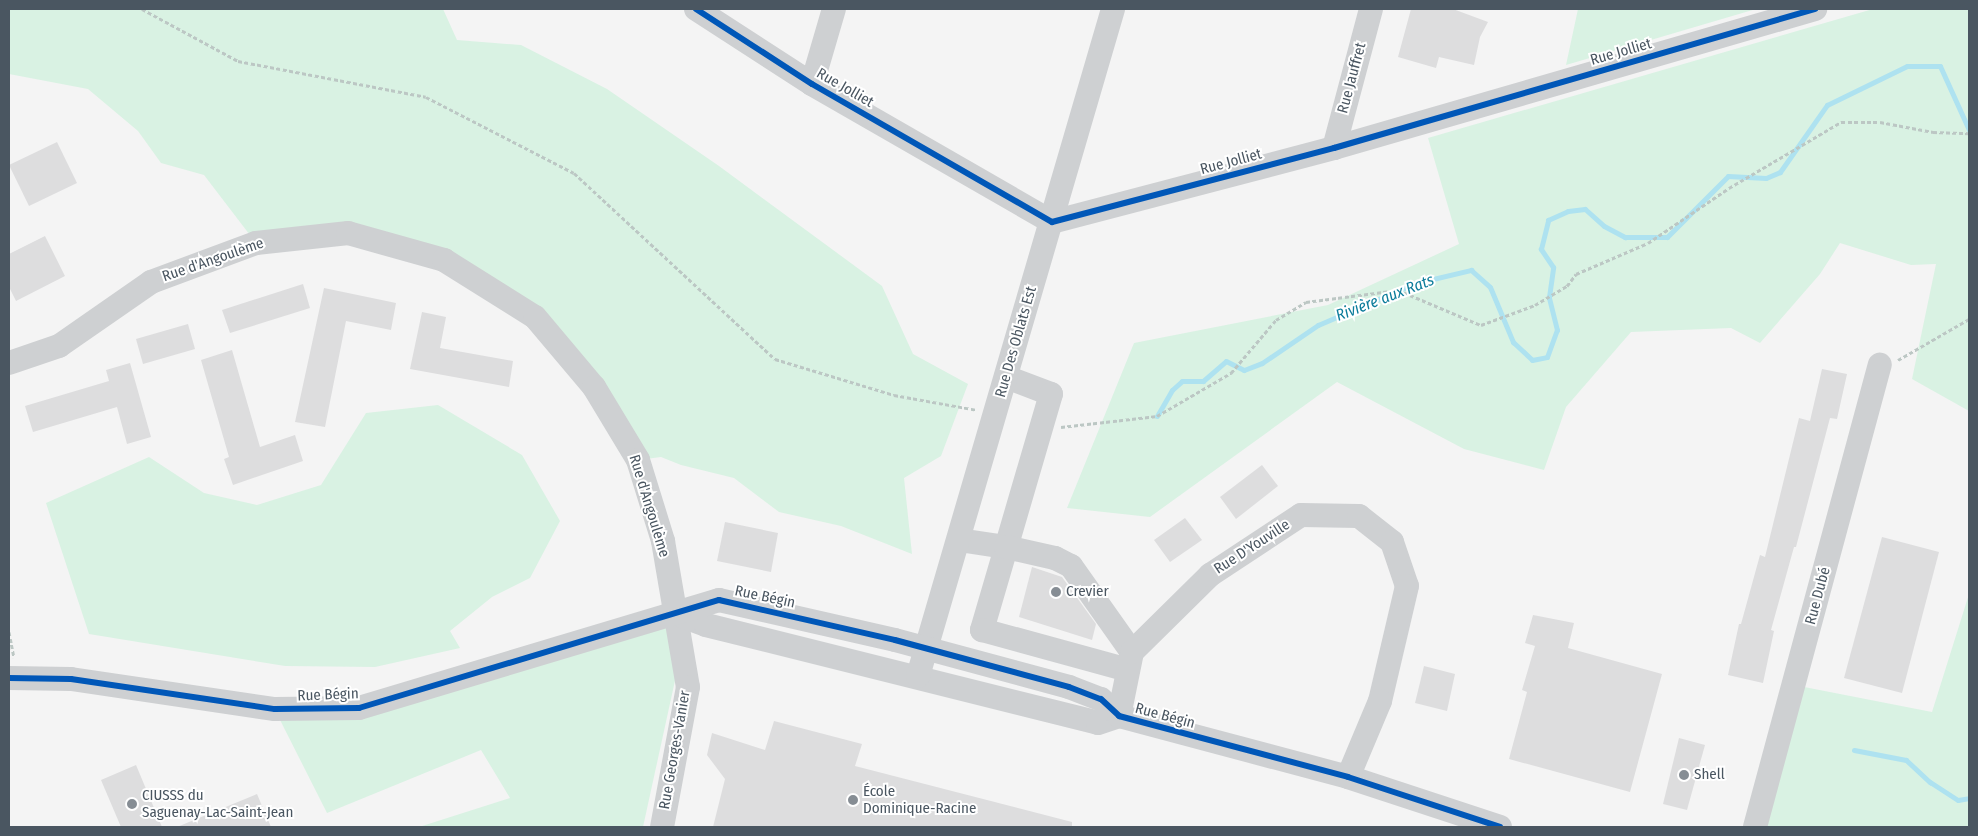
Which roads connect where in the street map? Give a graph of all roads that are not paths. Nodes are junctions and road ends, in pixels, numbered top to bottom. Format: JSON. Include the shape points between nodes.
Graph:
{"nodes":[{"id":1,"x":696,"y":9,"type":"edge"},
{"id":2,"x":834,"y":9,"type":"edge"},
{"id":3,"x":1113,"y":9,"type":"edge"},
{"id":4,"x":1371,"y":9,"type":"edge"},
{"id":5,"x":1815,"y":9,"type":"edge"},
{"id":6,"x":812,"y":84,"type":"junction"},
{"id":7,"x":1334,"y":148,"type":"junction"},
{"id":8,"x":1052,"y":222,"type":"junction"},
{"id":9,"x":9,"y":363,"type":"edge"},
{"id":10,"x":1879,"y":368,"type":"road end"},
{"id":11,"x":1006,"y":377,"type":"junction"},
{"id":12,"x":959,"y":540,"type":"junction"},
{"id":13,"x":1006,"y":547,"type":"junction"},
{"id":14,"x":676,"y":614,"type":"junction"},
{"id":15,"x":1022,"y":640,"type":"junction"},
{"id":16,"x":927,"y":649,"type":"junction"},
{"id":17,"x":1079,"y":656,"type":"junction"},
{"id":18,"x":1130,"y":661,"type":"junction"},
{"id":19,"x":1013,"y":673,"type":"junction"},
{"id":20,"x":918,"y":676,"type":"junction"},
{"id":21,"x":13,"y":677,"type":"edge"},
{"id":22,"x":1069,"y":687,"type":"junction"},
{"id":23,"x":1119,"y":716,"type":"junction"},
{"id":24,"x":1348,"y":777,"type":"junction"},
{"id":25,"x":662,"y":827,"type":"edge"},
{"id":26,"x":1500,"y":827,"type":"edge"},
{"id":27,"x":1756,"y":827,"type":"edge"}],
"edges":[{"from":1,"to":6,"type":"street","name":"Rue Jolliet"},
{"from":2,"to":6,"type":"street"},
{"from":3,"to":8,"type":"street","name":"Rue Des Oblats Est"},
{"from":4,"to":7,"type":"street","name":"Rue Jauffret"},
{"from":5,"to":7,"type":"street","name":"Rue Jolliet"},
{"from":6,"to":8,"type":"street","name":"Rue Jolliet"},
{"from":7,"to":8,"type":"street","name":"Rue Jolliet"},
{"from":8,"to":11,"type":"street","name":"Rue Des Oblats Est"},
{"from":9,"to":14,"type":"street","name":"Rue d'Angoulème","via":[[59,346],[151,282],[256,243],[348,233],[444,260],[535,316],[594,387],[638,460],[663,541]]},
{"from":10,"to":27,"type":"street","name":"Rue Dubé"},
{"from":11,"to":12,"type":"street","name":"Rue Des Oblats Est"},
{"from":11,"to":13,"type":"street","via":[[1051,394]]},
{"from":12,"to":13,"type":"street"},
{"from":12,"to":16,"type":"street","name":"Rue Des Oblats Est"},
{"from":13,"to":15,"type":"street","via":[[982,630]]},
{"from":13,"to":18,"type":"street","via":[[1055,558],[1071,566]]},
{"from":14,"to":16,"type":"street","name":"Rue Bégin","via":[[719,600]]},
{"from":14,"to":20,"type":"street","name":"Rue Bégin","via":[[706,625]]},
{"from":14,"to":21,"type":"street","name":"Rue Bégin","via":[[359,708],[275,710],[71,679]]},
{"from":14,"to":25,"type":"street","name":"Rue Georges-Vanier","via":[[688,686]]},
{"from":15,"to":17,"type":"street"},
{"from":15,"to":19,"type":"street"},
{"from":16,"to":19,"type":"street","name":"Rue Bégin"},
{"from":16,"to":20,"type":"street","name":"Rue Des Oblats Est"},
{"from":17,"to":18,"type":"street"},
{"from":17,"to":22,"type":"street"},
{"from":18,"to":23,"type":"street"},
{"from":18,"to":24,"type":"street","name":"Rue D'Youville","via":[[1210,575],[1301,515],[1359,516],[1392,542],[1407,586],[1380,701]]},
{"from":19,"to":22,"type":"street","name":"Rue Bégin"},
{"from":20,"to":23,"type":"street","name":"Rue Bégin","via":[[1098,723]]},
{"from":22,"to":23,"type":"street","name":"Rue Bégin","via":[[1101,699]]},
{"from":23,"to":24,"type":"street","name":"Rue Bégin"},
{"from":24,"to":26,"type":"street","name":"Rue Bégin"}]}
